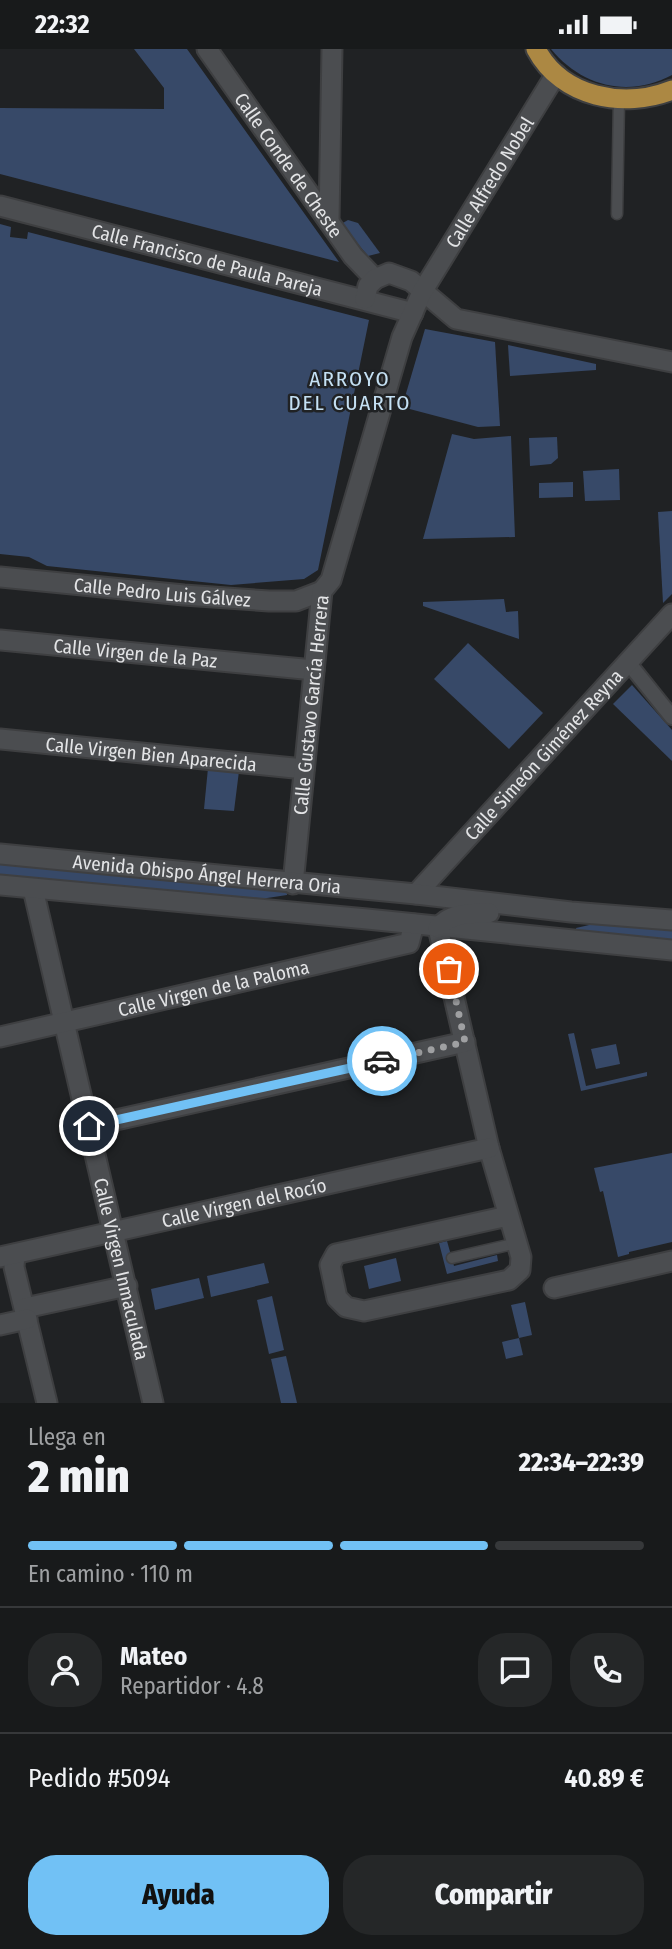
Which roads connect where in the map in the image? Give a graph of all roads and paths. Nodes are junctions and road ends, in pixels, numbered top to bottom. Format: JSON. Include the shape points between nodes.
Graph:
{"nodes":[{"id":1,"x":207,"y":49,"type":"edge"},
{"id":2,"x":332,"y":49,"type":"edge"},
{"id":3,"x":536,"y":49,"type":"edge"},
{"id":4,"x":556,"y":74,"type":"junction"},
{"id":5,"x":672,"y":91,"type":"edge"},
{"id":6,"x":619,"y":100,"type":"junction"},
{"id":7,"x":0,"y":206,"type":"edge"},
{"id":8,"x":617,"y":214,"type":"dead end"},
{"id":9,"x":329,"y":220,"type":"junction"},
{"id":10,"x":375,"y":279,"type":"junction"},
{"id":11,"x":422,"y":292,"type":"junction"},
{"id":12,"x":365,"y":299,"type":"junction"},
{"id":13,"x":413,"y":313,"type":"junction"},
{"id":14,"x":672,"y":362,"type":"edge"},
{"id":15,"x":0,"y":577,"type":"edge"},
{"id":16,"x":322,"y":591,"type":"junction"},
{"id":17,"x":672,"y":614,"type":"edge"},
{"id":18,"x":0,"y":640,"type":"edge"},
{"id":19,"x":627,"y":661,"type":"junction"},
{"id":20,"x":314,"y":670,"type":"junction"},
{"id":21,"x":672,"y":717,"type":"edge"},
{"id":22,"x":0,"y":739,"type":"edge"},
{"id":23,"x":304,"y":769,"type":"junction"},
{"id":24,"x":0,"y":854,"type":"edge"},
{"id":25,"x":293,"y":884,"type":"junction"},
{"id":26,"x":0,"y":885,"type":"edge"},
{"id":27,"x":33,"y":889,"type":"junction"},
{"id":28,"x":416,"y":894,"type":"junction"},
{"id":29,"x":531,"y":909,"type":"junction"},
{"id":30,"x":367,"y":919,"type":"junction"},
{"id":31,"x":672,"y":920,"type":"edge"},
{"id":32,"x":414,"y":924,"type":"junction"},
{"id":33,"x":438,"y":927,"type":"junction"},
{"id":34,"x":672,"y":950,"type":"edge"},
{"id":35,"x":63,"y":1023,"type":"junction"},
{"id":36,"x":0,"y":1037,"type":"edge"},
{"id":37,"x":465,"y":1042,"type":"junction"},
{"id":38,"x":89,"y":1126,"type":"junction"},
{"id":39,"x":489,"y":1148,"type":"junction"},
{"id":40,"x":508,"y":1216,"type":"junction"},
{"id":41,"x":113,"y":1232,"type":"junction"},
{"id":42,"x":517,"y":1243,"type":"junction"},
{"id":43,"x":8,"y":1256,"type":"edge"},
{"id":44,"x":452,"y":1258,"type":"dead end"},
{"id":45,"x":672,"y":1261,"type":"edge"},
{"id":46,"x":127,"y":1286,"type":"junction"},
{"id":47,"x":554,"y":1288,"type":"dead end"},
{"id":48,"x":26,"y":1314,"type":"junction"},
{"id":49,"x":0,"y":1325,"type":"edge"},
{"id":50,"x":47,"y":1403,"type":"edge"},
{"id":51,"x":153,"y":1403,"type":"edge"}],
"edges":[{"from":1,"to":9,"type":"street","name":"Calle Conde de Cheste"},
{"from":2,"to":9,"type":"street"},
{"from":3,"to":4,"type":"main road"},
{"from":4,"to":6,"type":"main road","via":[[585,92]]},
{"from":4,"to":11,"type":"street","name":"Calle Alfredo Nobel"},
{"from":5,"to":6,"type":"main road"},
{"from":6,"to":8,"type":"lane"},
{"from":7,"to":12,"type":"street","name":"Calle Francisco de Paula Pareja"},
{"from":9,"to":10,"type":"street","name":"Calle Conde de Cheste"},
{"from":10,"to":11,"type":"street","via":[[389,273],[411,281]]},
{"from":10,"to":12,"type":"street"},
{"from":11,"to":13,"type":"street","name":"Calle Gustavo García Herrera"},
{"from":11,"to":14,"type":"street","via":[[456,319]]},
{"from":12,"to":13,"type":"street","name":"Calle Francisco de Paula Pareja"},
{"from":13,"to":16,"type":"street","name":"Calle Gustavo García Herrera","via":[[331,580]]},
{"from":15,"to":16,"type":"street","name":"Calle Pedro Luis Gálvez","via":[[269,601],[296,601]]},
{"from":16,"to":20,"type":"street","name":"Calle Gustavo García Herrera"},
{"from":17,"to":19,"type":"street","name":"Calle Simeón Giménez Reyna"},
{"from":18,"to":20,"type":"street","name":"Calle Virgen de la Paz"},
{"from":19,"to":21,"type":"street"},
{"from":19,"to":28,"type":"street","name":"Calle Simeón Giménez Reyna"},
{"from":20,"to":23,"type":"street","name":"Calle Gustavo García Herrera"},
{"from":22,"to":23,"type":"street","name":"Calle Virgen Bien Aparecida"},
{"from":23,"to":25,"type":"street","name":"Calle Gustavo García Herrera"},
{"from":24,"to":25,"type":"street","name":"Avenida Obispo Ángel Herrera Oria"},
{"from":25,"to":28,"type":"street","name":"Avenida Obispo Ángel Herrera Oria"},
{"from":26,"to":27,"type":"street","name":"Avenida Obispo Ángel Herrera Oria"},
{"from":27,"to":30,"type":"street","name":"Avenida Obispo Ángel Herrera Oria"},
{"from":27,"to":35,"type":"street","name":"Calle Virgen Inmaculada"},
{"from":28,"to":29,"type":"street","name":"Avenida Obispo Ángel Herrera Oria"},
{"from":28,"to":30,"type":"street","name":"Avenida Obispo Ángel Herrera Oria","via":[[399,911]]},
{"from":28,"to":32,"type":"street"},
{"from":29,"to":31,"type":"street","name":"Avenida Obispo Ángel Herrera Oria"},
{"from":29,"to":33,"type":"street","via":[[455,915]]},
{"from":30,"to":32,"type":"street","name":"Avenida Obispo Ángel Herrera Oria"},
{"from":32,"to":33,"type":"street","name":"Avenida Obispo Ángel Herrera Oria"},
{"from":32,"to":35,"type":"street","name":"Calle Virgen de la Paloma","via":[[409,943]]},
{"from":33,"to":34,"type":"street","name":"Avenida Obispo Ángel Herrera Oria"},
{"from":33,"to":37,"type":"street"},
{"from":35,"to":36,"type":"street","name":"Calle Virgen de la Paloma"},
{"from":35,"to":38,"type":"street","name":"Calle Virgen Inmaculada"},
{"from":37,"to":38,"type":"street"},
{"from":37,"to":39,"type":"street"},
{"from":38,"to":41,"type":"street","name":"Calle Virgen Inmaculada"},
{"from":39,"to":40,"type":"street"},
{"from":39,"to":41,"type":"street","name":"Calle Virgen del Rocío"},
{"from":40,"to":42,"type":"street"},
{"from":40,"to":42,"type":"street","via":[[336,1254],[330,1265],[337,1298],[346,1307],[364,1311],[509,1280],[520,1270]]},
{"from":41,"to":43,"type":"street","name":"Calle Virgen del Rocío"},
{"from":41,"to":46,"type":"street","name":"Calle Virgen Inmaculada"},
{"from":42,"to":44,"type":"lane"},
{"from":43,"to":48,"type":"street"},
{"from":45,"to":47,"type":"street"},
{"from":46,"to":48,"type":"street"},
{"from":46,"to":51,"type":"street","name":"Calle Virgen Inmaculada"},
{"from":48,"to":49,"type":"street"},
{"from":48,"to":50,"type":"street"}]}
